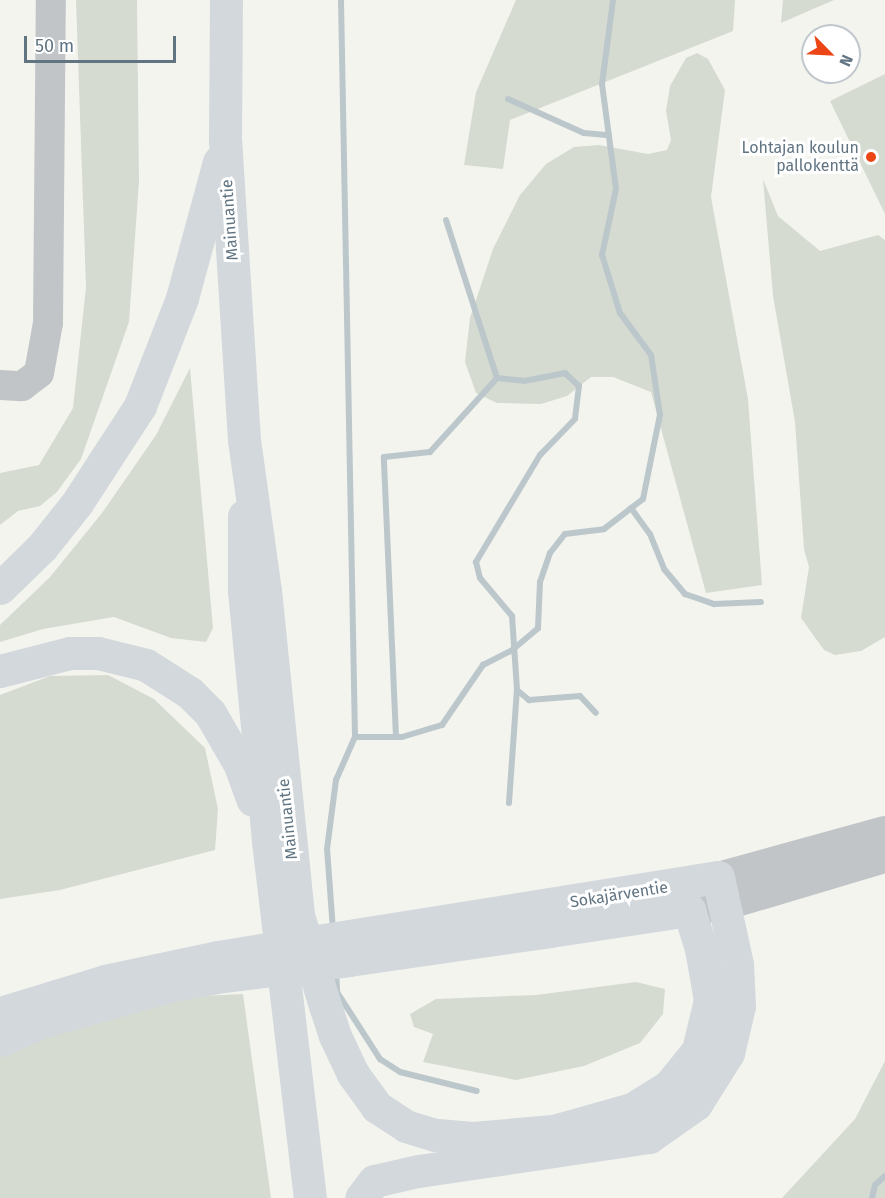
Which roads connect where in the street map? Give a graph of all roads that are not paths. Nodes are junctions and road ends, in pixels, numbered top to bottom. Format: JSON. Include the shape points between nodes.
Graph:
{"nodes":[{"id":1,"x":51,"y":0,"type":"edge"},
{"id":2,"x":226,"y":0,"type":"edge"},
{"id":3,"x":225,"y":140,"type":"junction"},
{"id":4,"x":0,"y":386,"type":"edge"},
{"id":5,"x":244,"y":440,"type":"junction"},
{"id":6,"x":0,"y":588,"type":"edge"},
{"id":7,"x":0,"y":671,"type":"edge"},
{"id":8,"x":885,"y":831,"type":"edge"},
{"id":9,"x":268,"y":841,"type":"junction"},
{"id":10,"x":885,"y":858,"type":"edge"},
{"id":11,"x":706,"y":894,"type":"junction"},
{"id":12,"x":298,"y":915,"type":"junction"},
{"id":13,"x":217,"y":967,"type":"junction"},
{"id":14,"x":0,"y":1013,"type":"edge"},
{"id":15,"x":0,"y":1040,"type":"edge"},
{"id":16,"x":310,"y":1198,"type":"edge"},
{"id":17,"x":332,"y":1198,"type":"edge"},
{"id":18,"x":361,"y":1198,"type":"edge"}],
"edges":[{"from":1,"to":4,"type":"street","via":[[48,322],[39,373],[22,386]]},
{"from":2,"to":3,"type":"main road","name":"Mainuantie"},
{"from":3,"to":5,"type":"main road","name":"Mainuantie"},
{"from":3,"to":6,"type":"main road","via":[[182,298],[140,406],[77,503]]},
{"from":5,"to":9,"type":"main road","name":"Mainuantie","via":[[244,591]]},
{"from":5,"to":12,"type":"main road","name":"Mainuantie","via":[[265,591]]},
{"from":7,"to":9,"type":"main road","via":[[70,653],[98,653],[146,665],[170,677],[210,713],[225,734]]},
{"from":8,"to":11,"type":"street","name":"Sokajärventie"},
{"from":9,"to":16,"type":"main road","name":"Mainuantie"},
{"from":10,"to":11,"type":"street","name":"Sokajärventie"},
{"from":11,"to":12,"type":"main road","via":[[701,949],[710,1000],[698,1050],[669,1086],[632,1109],[593,1122],[553,1131],[472,1138],[435,1135],[406,1126],[377,1107],[353,1074],[335,1036]]},
{"from":11,"to":13,"type":"main road","name":"Sokajärventie"},
{"from":11,"to":18,"type":"main road","via":[[737,964],[739,1006],[729,1053],[696,1104],[649,1137],[418,1171],[375,1181]]},
{"from":12,"to":17,"type":"main road","name":"Mainuantie"},
{"from":13,"to":14,"type":"main road","via":[[105,981]]},
{"from":13,"to":15,"type":"main road","via":[[44,1021]]}]}
